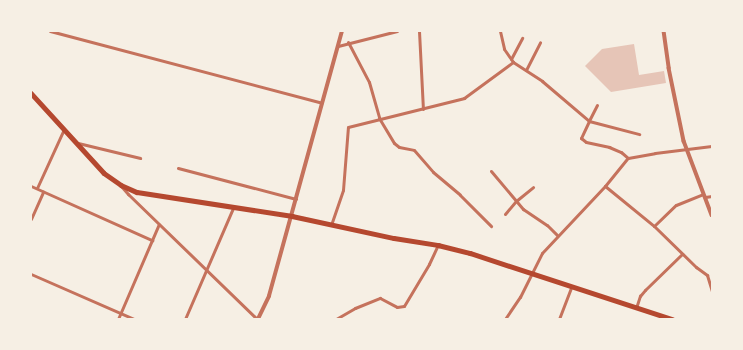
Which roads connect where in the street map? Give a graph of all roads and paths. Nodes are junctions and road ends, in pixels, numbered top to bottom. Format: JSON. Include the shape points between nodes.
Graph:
{"nodes":[{"id":1,"x":50,"y":31,"type":"edge"},
{"id":2,"x":342,"y":31,"type":"edge"},
{"id":3,"x":397,"y":31,"type":"edge"},
{"id":4,"x":419,"y":31,"type":"edge"},
{"id":5,"x":500,"y":31,"type":"edge"},
{"id":6,"x":664,"y":31,"type":"edge"},
{"id":7,"x":522,"y":38,"type":"dead end"},
{"id":8,"x":348,"y":42,"type":"junction"},
{"id":9,"x":540,"y":42,"type":"dead end"},
{"id":10,"x":338,"y":46,"type":"junction"},
{"id":11,"x":511,"y":59,"type":"junction"},
{"id":12,"x":513,"y":62,"type":"junction"},
{"id":13,"x":526,"y":70,"type":"junction"},
{"id":14,"x":31,"y":93,"type":"edge"},
{"id":15,"x":322,"y":103,"type":"junction"},
{"id":16,"x":597,"y":105,"type":"dead end"},
{"id":17,"x":424,"y":108,"type":"junction"},
{"id":18,"x":379,"y":118,"type":"junction"},
{"id":19,"x":589,"y":120,"type":"junction"},
{"id":20,"x":64,"y":129,"type":"junction"},
{"id":21,"x":639,"y":134,"type":"dead end"},
{"id":22,"x":76,"y":142,"type":"junction"},
{"id":23,"x":712,"y":146,"type":"edge"},
{"id":24,"x":688,"y":149,"type":"junction"},
{"id":25,"x":140,"y":158,"type":"dead end"},
{"id":26,"x":628,"y":158,"type":"junction"},
{"id":27,"x":178,"y":168,"type":"dead end"},
{"id":28,"x":491,"y":171,"type":"dead end"},
{"id":29,"x":121,"y":185,"type":"junction"},
{"id":30,"x":31,"y":186,"type":"edge"},
{"id":31,"x":605,"y":186,"type":"junction"},
{"id":32,"x":533,"y":187,"type":"dead end"},
{"id":33,"x":37,"y":188,"type":"junction"},
{"id":34,"x":43,"y":192,"type":"junction"},
{"id":35,"x":704,"y":195,"type":"junction"},
{"id":36,"x":712,"y":196,"type":"edge"},
{"id":37,"x":296,"y":199,"type":"junction"},
{"id":38,"x":516,"y":201,"type":"junction"},
{"id":39,"x":233,"y":208,"type":"junction"},
{"id":40,"x":505,"y":214,"type":"dead end"},
{"id":41,"x":712,"y":215,"type":"edge"},
{"id":42,"x":292,"y":216,"type":"junction"},
{"id":43,"x":31,"y":218,"type":"edge"},
{"id":44,"x":159,"y":224,"type":"junction"},
{"id":45,"x":331,"y":225,"type":"junction"},
{"id":46,"x":491,"y":226,"type":"dead end"},
{"id":47,"x":654,"y":226,"type":"junction"},
{"id":48,"x":557,"y":235,"type":"junction"},
{"id":49,"x":152,"y":240,"type":"junction"},
{"id":50,"x":438,"y":245,"type":"junction"},
{"id":51,"x":682,"y":254,"type":"junction"},
{"id":52,"x":206,"y":270,"type":"junction"},
{"id":53,"x":31,"y":274,"type":"edge"},
{"id":54,"x":530,"y":274,"type":"junction"},
{"id":55,"x":571,"y":287,"type":"junction"},
{"id":56,"x":712,"y":292,"type":"edge"},
{"id":57,"x":636,"y":308,"type":"junction"},
{"id":58,"x":121,"y":313,"type":"junction"},
{"id":59,"x":506,"y":318,"type":"edge"},
{"id":60,"x":118,"y":319,"type":"edge"},
{"id":61,"x":134,"y":319,"type":"edge"},
{"id":62,"x":185,"y":319,"type":"edge"},
{"id":63,"x":258,"y":319,"type":"edge"},
{"id":64,"x":336,"y":319,"type":"edge"},
{"id":65,"x":511,"y":319,"type":"edge"},
{"id":66,"x":559,"y":319,"type":"edge"},
{"id":67,"x":672,"y":319,"type":"edge"}],
"edges":[{"from":1,"to":15,"type":"street"},
{"from":2,"to":10,"type":"street"},
{"from":3,"to":8,"type":"street"},
{"from":4,"to":17,"type":"street"},
{"from":5,"to":11,"type":"street","via":[[504,49]]},
{"from":6,"to":24,"type":"street","via":[[680,122]]},
{"from":7,"to":11,"type":"street"},
{"from":8,"to":10,"type":"street"},
{"from":8,"to":18,"type":"street","via":[[369,82]]},
{"from":9,"to":13,"type":"street"},
{"from":10,"to":15,"type":"street"},
{"from":11,"to":12,"type":"street"},
{"from":12,"to":13,"type":"street"},
{"from":12,"to":17,"type":"street","via":[[464,98]]},
{"from":13,"to":19,"type":"street"},
{"from":14,"to":20,"type":"main road"},
{"from":15,"to":37,"type":"street"},
{"from":16,"to":19,"type":"street"},
{"from":17,"to":18,"type":"street"},
{"from":18,"to":45,"type":"street","via":[[348,127],[343,190]]},
{"from":18,"to":46,"type":"street","via":[[394,143],[414,150],[433,172]]},
{"from":19,"to":21,"type":"street"},
{"from":19,"to":26,"type":"street","via":[[581,138],[586,142],[621,152]]},
{"from":20,"to":22,"type":"main road"},
{"from":20,"to":33,"type":"street"},
{"from":22,"to":25,"type":"street"},
{"from":22,"to":29,"type":"main road","via":[[104,173]]},
{"from":23,"to":24,"type":"street"},
{"from":24,"to":26,"type":"street"},
{"from":24,"to":35,"type":"street"},
{"from":26,"to":31,"type":"street"},
{"from":27,"to":37,"type":"street"},
{"from":28,"to":38,"type":"street"},
{"from":29,"to":39,"type":"main road","via":[[146,195]]},
{"from":29,"to":44,"type":"street"},
{"from":30,"to":33,"type":"street"},
{"from":31,"to":47,"type":"street"},
{"from":31,"to":48,"type":"street"},
{"from":32,"to":38,"type":"street"},
{"from":33,"to":34,"type":"street"},
{"from":34,"to":43,"type":"street"},
{"from":34,"to":49,"type":"street"},
{"from":35,"to":36,"type":"street"},
{"from":35,"to":41,"type":"street"},
{"from":35,"to":47,"type":"street","via":[[676,205]]},
{"from":37,"to":42,"type":"street"},
{"from":38,"to":40,"type":"street"},
{"from":38,"to":48,"type":"street"},
{"from":39,"to":42,"type":"main road"},
{"from":39,"to":52,"type":"street"},
{"from":42,"to":45,"type":"main road"},
{"from":42,"to":63,"type":"street","via":[[269,296]]},
{"from":44,"to":49,"type":"street"},
{"from":44,"to":52,"type":"street"},
{"from":45,"to":50,"type":"main road"},
{"from":47,"to":51,"type":"street"},
{"from":48,"to":54,"type":"street","via":[[542,253]]},
{"from":49,"to":58,"type":"street"},
{"from":50,"to":54,"type":"main road"},
{"from":50,"to":64,"type":"street","via":[[404,306],[397,307],[380,298],[354,308]]},
{"from":51,"to":56,"type":"street","via":[[708,276]]},
{"from":51,"to":57,"type":"street","via":[[645,290]]},
{"from":52,"to":62,"type":"street"},
{"from":52,"to":63,"type":"street"},
{"from":53,"to":58,"type":"street"},
{"from":54,"to":55,"type":"main road"},
{"from":54,"to":59,"type":"street","via":[[520,297]]},
{"from":55,"to":57,"type":"main road"},
{"from":55,"to":66,"type":"street"},
{"from":57,"to":67,"type":"main road"},
{"from":58,"to":60,"type":"street"},
{"from":58,"to":61,"type":"street"},
{"from":59,"to":65,"type":"street"}]}
